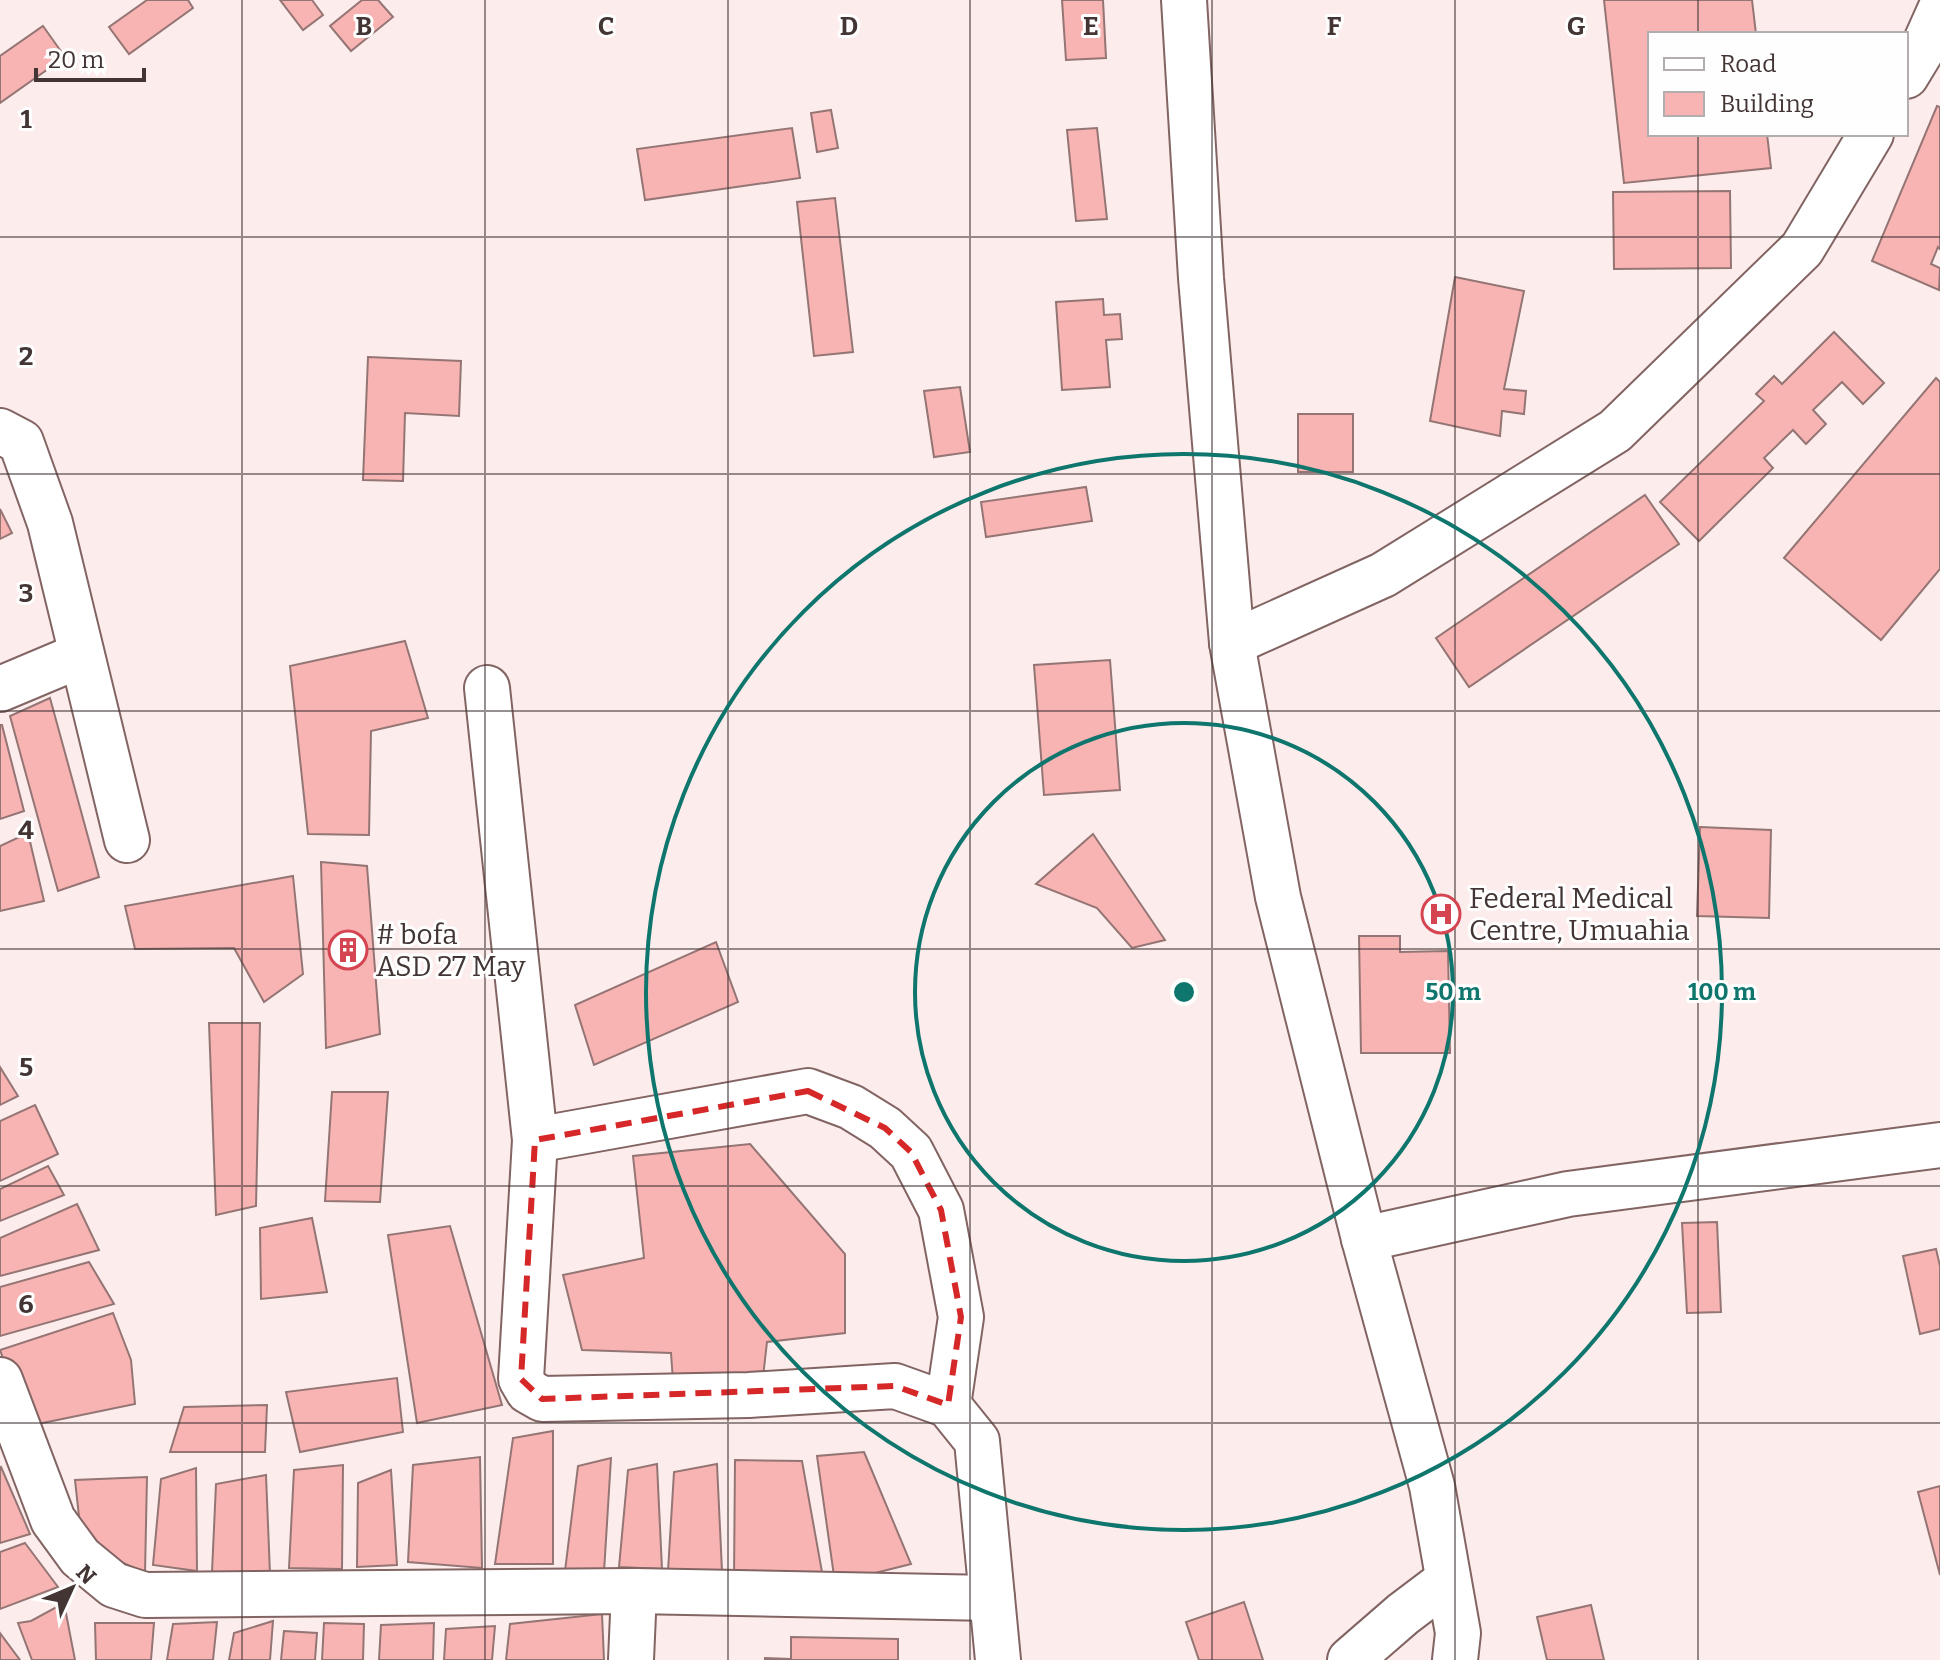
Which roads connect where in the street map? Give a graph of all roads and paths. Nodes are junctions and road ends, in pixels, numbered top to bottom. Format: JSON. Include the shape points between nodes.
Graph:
{"nodes":[{"id":1,"x":1184,"y":0,"type":"edge"},
{"id":2,"x":1940,"y":10,"type":"edge"},
{"id":3,"x":1908,"y":73,"type":"edge"},
{"id":4,"x":1870,"y":136,"type":"edge"},
{"id":5,"x":0,"y":431,"type":"edge"},
{"id":6,"x":1232,"y":643,"type":"junction"},
{"id":7,"x":81,"y":655,"type":"junction"},
{"id":8,"x":487,"y":688,"type":"dead end"},
{"id":9,"x":0,"y":689,"type":"edge"},
{"id":10,"x":127,"y":840,"type":"dead end"},
{"id":11,"x":535,"y":1140,"type":"junction"},
{"id":12,"x":1940,"y":1145,"type":"edge"},
{"id":13,"x":1364,"y":1239,"type":"junction"},
{"id":14,"x":0,"y":1380,"type":"edge"},
{"id":15,"x":948,"y":1405,"type":"junction"},
{"id":16,"x":1448,"y":1580,"type":"junction"},
{"id":17,"x":634,"y":1591,"type":"junction"},
{"id":18,"x":992,"y":1598,"type":"junction"},
{"id":19,"x":631,"y":1660,"type":"edge"},
{"id":20,"x":998,"y":1660,"type":"edge"},
{"id":21,"x":1350,"y":1660,"type":"edge"},
{"id":22,"x":1455,"y":1660,"type":"edge"}],
"edges":[{"from":1,"to":6,"type":"street"},
{"from":2,"to":3,"type":"street"},
{"from":4,"to":6,"type":"street","via":[[1802,249],[1615,431],[1383,575]]},
{"from":5,"to":7,"type":"street","via":[[21,442],[50,523]]},
{"from":6,"to":13,"type":"street","via":[[1278,897]]},
{"from":7,"to":9,"type":"street"},
{"from":7,"to":10,"type":"street"},
{"from":8,"to":11,"type":"street"},
{"from":11,"to":15,"type":"street","via":[[808,1091],[851,1107],[885,1128],[911,1152],[941,1210],[961,1317]]},
{"from":11,"to":15,"type":"street","via":[[521,1379],[528,1391],[542,1399],[895,1386]]},
{"from":12,"to":13,"type":"street","via":[[1568,1194]]},
{"from":13,"to":16,"type":"street","via":[[1432,1486]]},
{"from":14,"to":17,"type":"street","via":[[53,1520],[80,1557],[114,1585],[145,1595]]},
{"from":15,"to":18,"type":"street","via":[[977,1441]]},
{"from":16,"to":21,"type":"street"},
{"from":16,"to":22,"type":"street","via":[[1458,1633]]},
{"from":17,"to":18,"type":"street"},
{"from":17,"to":19,"type":"street"},
{"from":18,"to":20,"type":"street"}]}
